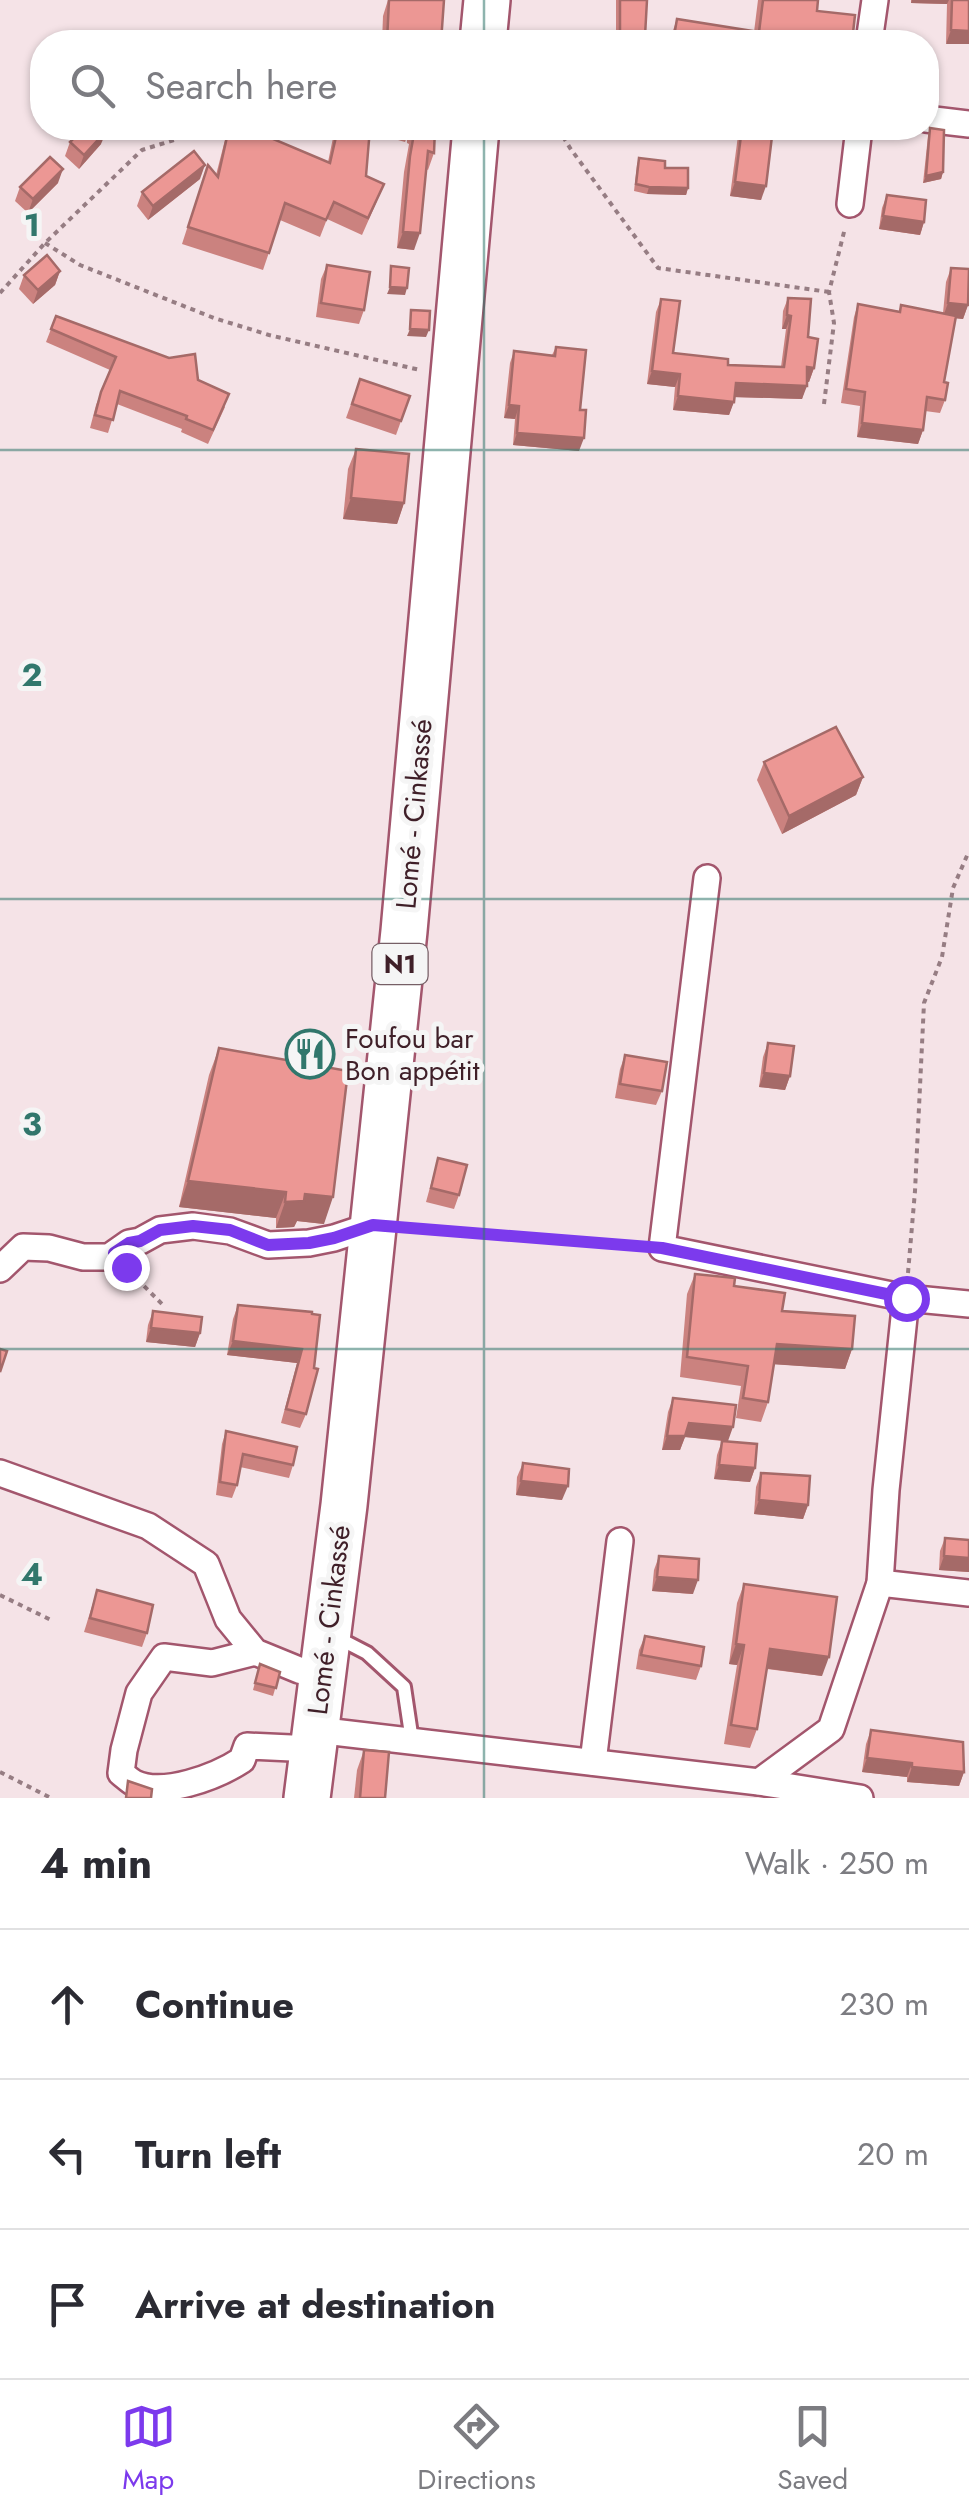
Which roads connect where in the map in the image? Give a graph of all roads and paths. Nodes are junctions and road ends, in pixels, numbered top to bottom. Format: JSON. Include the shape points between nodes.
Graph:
{"nodes":[{"id":1,"x":487,"y":0,"type":"edge"},
{"id":2,"x":875,"y":0,"type":"edge"},
{"id":3,"x":484,"y":30,"type":"edge"},
{"id":4,"x":871,"y":30,"type":"edge"},
{"id":5,"x":939,"y":121,"type":"edge"},
{"id":6,"x":969,"y":124,"type":"edge"},
{"id":7,"x":174,"y":140,"type":"edge"},
{"id":8,"x":475,"y":140,"type":"edge"},
{"id":9,"x":565,"y":140,"type":"edge"},
{"id":10,"x":857,"y":140,"type":"edge"},
{"id":11,"x":850,"y":204,"type":"joint"},
{"id":12,"x":45,"y":243,"type":"junction"},
{"id":13,"x":829,"y":292,"type":"junction"},
{"id":14,"x":0,"y":294,"type":"edge"},
{"id":15,"x":453,"y":379,"type":"junction"},
{"id":16,"x":824,"y":404,"type":"dead end"},
{"id":17,"x":969,"y":850,"type":"edge"},
{"id":18,"x":707,"y":878,"type":"dead end"},
{"id":19,"x":373,"y":1225,"type":"junction"},
{"id":20,"x":662,"y":1248,"type":"junction"},
{"id":21,"x":114,"y":1253,"type":"junction"},
{"id":22,"x":0,"y":1269,"type":"edge"},
{"id":23,"x":906,"y":1298,"type":"junction"},
{"id":24,"x":969,"y":1304,"type":"edge"},
{"id":25,"x":164,"y":1306,"type":"dead end"},
{"id":26,"x":0,"y":1473,"type":"edge"},
{"id":27,"x":620,"y":1542,"type":"dead end"},
{"id":28,"x":880,"y":1583,"type":"junction"},
{"id":29,"x":969,"y":1592,"type":"edge"},
{"id":30,"x":0,"y":1595,"type":"edge"},
{"id":31,"x":53,"y":1621,"type":"dead end"},
{"id":32,"x":328,"y":1632,"type":"junction"},
{"id":33,"x":255,"y":1652,"type":"junction"},
{"id":34,"x":322,"y":1676,"type":"junction"},
{"id":35,"x":315,"y":1740,"type":"junction"},
{"id":36,"x":412,"y":1740,"type":"junction"},
{"id":37,"x":593,"y":1762,"type":"junction"},
{"id":38,"x":0,"y":1772,"type":"edge"},
{"id":39,"x":759,"y":1782,"type":"junction"},
{"id":40,"x":51,"y":1798,"type":"edge"},
{"id":41,"x":307,"y":1798,"type":"edge"},
{"id":42,"x":860,"y":1798,"type":"edge"}],
"edges":[{"from":1,"to":3,"type":"highway"},
{"from":2,"to":4,"type":"street"},
{"from":5,"to":6,"type":"street"},
{"from":7,"to":12,"type":"path","via":[[142,150]]},
{"from":8,"to":15,"type":"highway","name":"Lomé - Cinkassé","number":"N1"},
{"from":9,"to":13,"type":"path","via":[[658,268]]},
{"from":10,"to":11,"type":"street"},
{"from":11,"to":13,"type":"path"},
{"from":12,"to":14,"type":"path"},
{"from":12,"to":15,"type":"path","via":[[80,265],[214,318]]},
{"from":13,"to":16,"type":"path","via":[[834,323]]},
{"from":15,"to":19,"type":"highway","name":"Lomé - Cinkassé","number":"N1"},
{"from":17,"to":23,"type":"path","via":[[924,1003]]},
{"from":18,"to":20,"type":"street"},
{"from":19,"to":20,"type":"path"},
{"from":19,"to":21,"type":"street","via":[[322,1241],[268,1245],[230,1230],[193,1226],[160,1230]]},
{"from":19,"to":32,"type":"highway","name":"Lomé - Cinkassé","number":"N1"},
{"from":20,"to":23,"type":"street"},
{"from":21,"to":22,"type":"street","via":[[83,1257],[23,1247]]},
{"from":21,"to":25,"type":"path"},
{"from":23,"to":24,"type":"street"},
{"from":23,"to":28,"type":"street"},
{"from":26,"to":33,"type":"street","via":[[148,1526],[206,1564],[228,1619]]},
{"from":27,"to":37,"type":"street"},
{"from":28,"to":29,"type":"street"},
{"from":28,"to":39,"type":"street","via":[[831,1729]]},
{"from":30,"to":31,"type":"path"},
{"from":32,"to":34,"type":"highway","name":"Lomé - Cinkassé","number":"N1"},
{"from":32,"to":36,"type":"lane","via":[[367,1653],[404,1687]]},
{"from":33,"to":34,"type":"street"},
{"from":33,"to":35,"type":"street","via":[[212,1663],[164,1657],[139,1693],[121,1773],[160,1788],[228,1769],[242,1760],[247,1746]]},
{"from":34,"to":35,"type":"highway","name":"Lomé - Cinkassé","number":"N1"},
{"from":35,"to":36,"type":"street"},
{"from":35,"to":41,"type":"highway","name":"Lomé - Cinkassé","number":"N1"},
{"from":36,"to":37,"type":"street"},
{"from":37,"to":39,"type":"street"},
{"from":38,"to":40,"type":"path"},
{"from":39,"to":42,"type":"street"}]}
